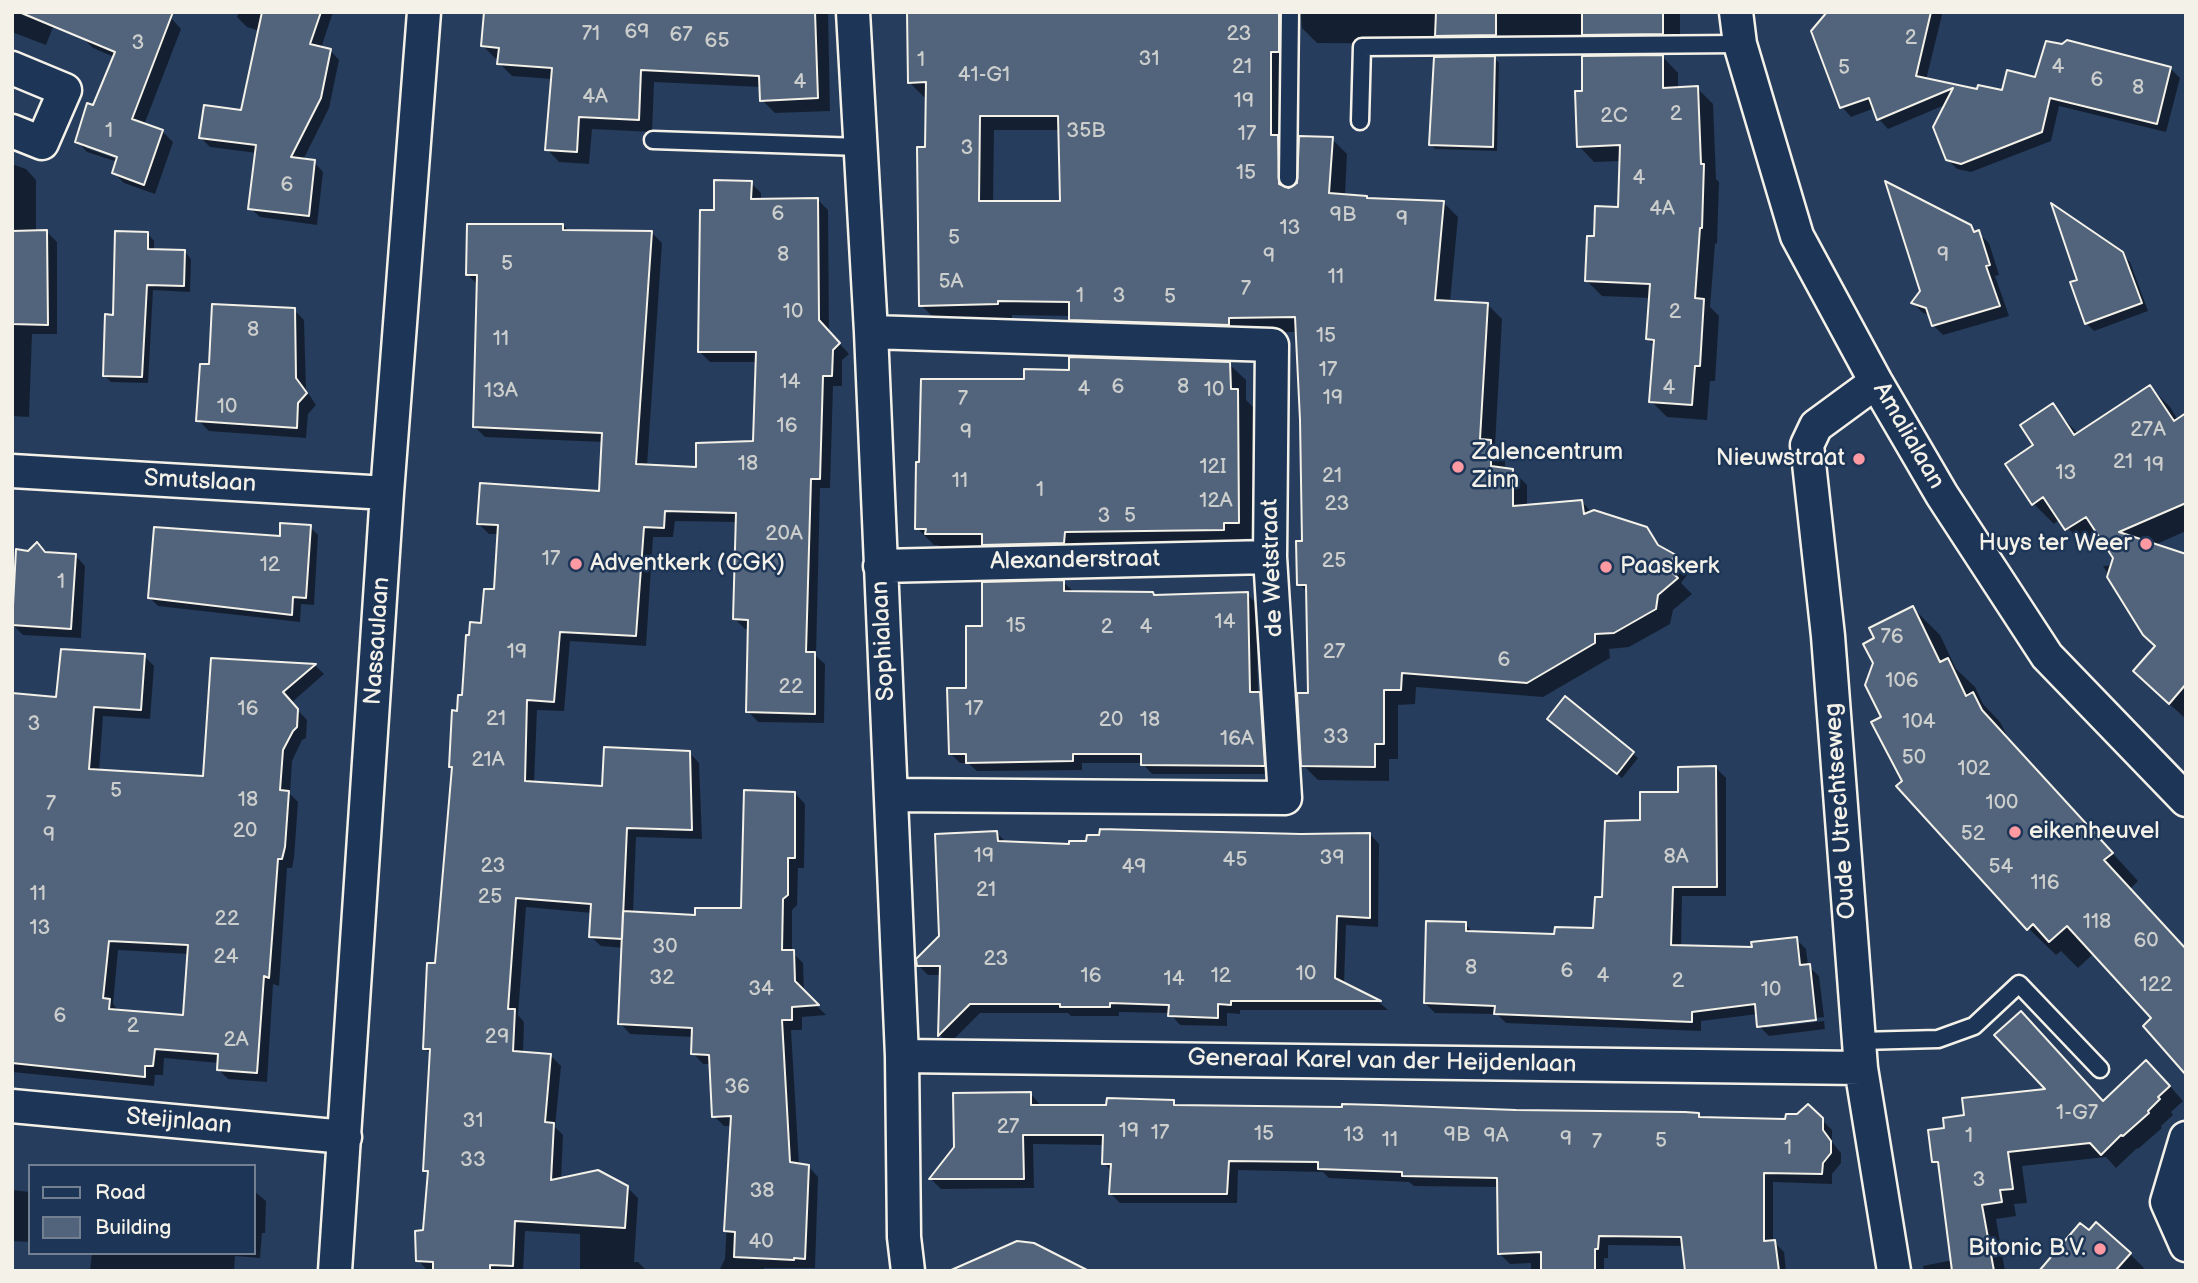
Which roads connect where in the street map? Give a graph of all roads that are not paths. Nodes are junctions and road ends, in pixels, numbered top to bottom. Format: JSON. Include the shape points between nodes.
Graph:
{"nodes":[{"id":1,"x":424,"y":12,"type":"edge"},
{"id":2,"x":853,"y":12,"type":"edge"},
{"id":3,"x":1290,"y":12,"type":"edge"},
{"id":4,"x":1736,"y":12,"type":"edge"},
{"id":5,"x":1740,"y":44,"type":"junction"},
{"id":6,"x":12,"y":68,"type":"edge"},
{"id":7,"x":1360,"y":121,"type":"dead end"},
{"id":8,"x":12,"y":131,"type":"edge"},
{"id":9,"x":653,"y":140,"type":"dead end"},
{"id":10,"x":860,"y":147,"type":"junction"},
{"id":11,"x":1288,"y":178,"type":"dead end"},
{"id":12,"x":871,"y":332,"type":"junction"},
{"id":13,"x":1876,"y":382,"type":"junction"},
{"id":14,"x":12,"y":471,"type":"edge"},
{"id":15,"x":387,"y":494,"type":"junction"},
{"id":16,"x":1270,"y":557,"type":"junction"},
{"id":17,"x":880,"y":566,"type":"junction"},
{"id":18,"x":891,"y":795,"type":"junction"},
{"id":19,"x":2186,"y":800,"type":"edge"},
{"id":20,"x":1860,"y":1055,"type":"junction"},
{"id":21,"x":902,"y":1056,"type":"junction"},
{"id":22,"x":2101,"y":1069,"type":"dead end"},
{"id":23,"x":12,"y":1106,"type":"edge"},
{"id":24,"x":345,"y":1137,"type":"junction"},
{"id":25,"x":2186,"y":1138,"type":"edge"},
{"id":26,"x":2186,"y":1245,"type":"edge"},
{"id":27,"x":335,"y":1271,"type":"edge"},
{"id":28,"x":908,"y":1271,"type":"edge"},
{"id":29,"x":1894,"y":1271,"type":"edge"}],
"edges":[{"from":1,"to":15,"type":"street","name":"Nassaulaan"},
{"from":2,"to":10,"type":"street","name":"Sophialaan"},
{"from":3,"to":11,"type":"lane"},
{"from":4,"to":5,"type":"street","name":"Amalialaan"},
{"from":5,"to":7,"type":"lane","via":[[1362,47]]},
{"from":5,"to":13,"type":"street","name":"Amalialaan","via":[[1797,236]]},
{"from":6,"to":8,"type":"street","via":[[65,90],[42,143]]},
{"from":9,"to":10,"type":"lane"},
{"from":10,"to":12,"type":"street","name":"Sophialaan"},
{"from":12,"to":16,"type":"street","name":"de Wetstraat","via":[[1272,345]]},
{"from":12,"to":17,"type":"street","name":"Sophialaan"},
{"from":13,"to":19,"type":"street","name":"Amalialaan","via":[[1942,495],[2047,656]]},
{"from":13,"to":20,"type":"street","name":"Oude Utrechtseweg","via":[[1816,426],[1807,445],[1828,636]]},
{"from":14,"to":15,"type":"street","name":"Smutslaan"},
{"from":15,"to":24,"type":"street","name":"Nassaulaan"},
{"from":16,"to":17,"type":"street","name":"Alexanderstraat"},
{"from":16,"to":18,"type":"street","name":"de Wetstraat","via":[[1285,798]]},
{"from":17,"to":18,"type":"street","name":"Sophialaan"},
{"from":18,"to":21,"type":"street","name":"Sophialaan"},
{"from":20,"to":21,"type":"street","name":"Generaal Karel van der Heijdenlaan"},
{"from":20,"to":22,"type":"lane","via":[[1938,1039],[1974,1026],[2019,984]]},
{"from":20,"to":29,"type":"street","name":"Oude Utrechtseweg"},
{"from":21,"to":28,"type":"street","name":"Sophialaan"},
{"from":23,"to":24,"type":"street","name":"Steijnlaan"},
{"from":24,"to":27,"type":"street","name":"Nassaulaan"},
{"from":25,"to":26,"type":"street","via":[[2167,1202]]}]}
